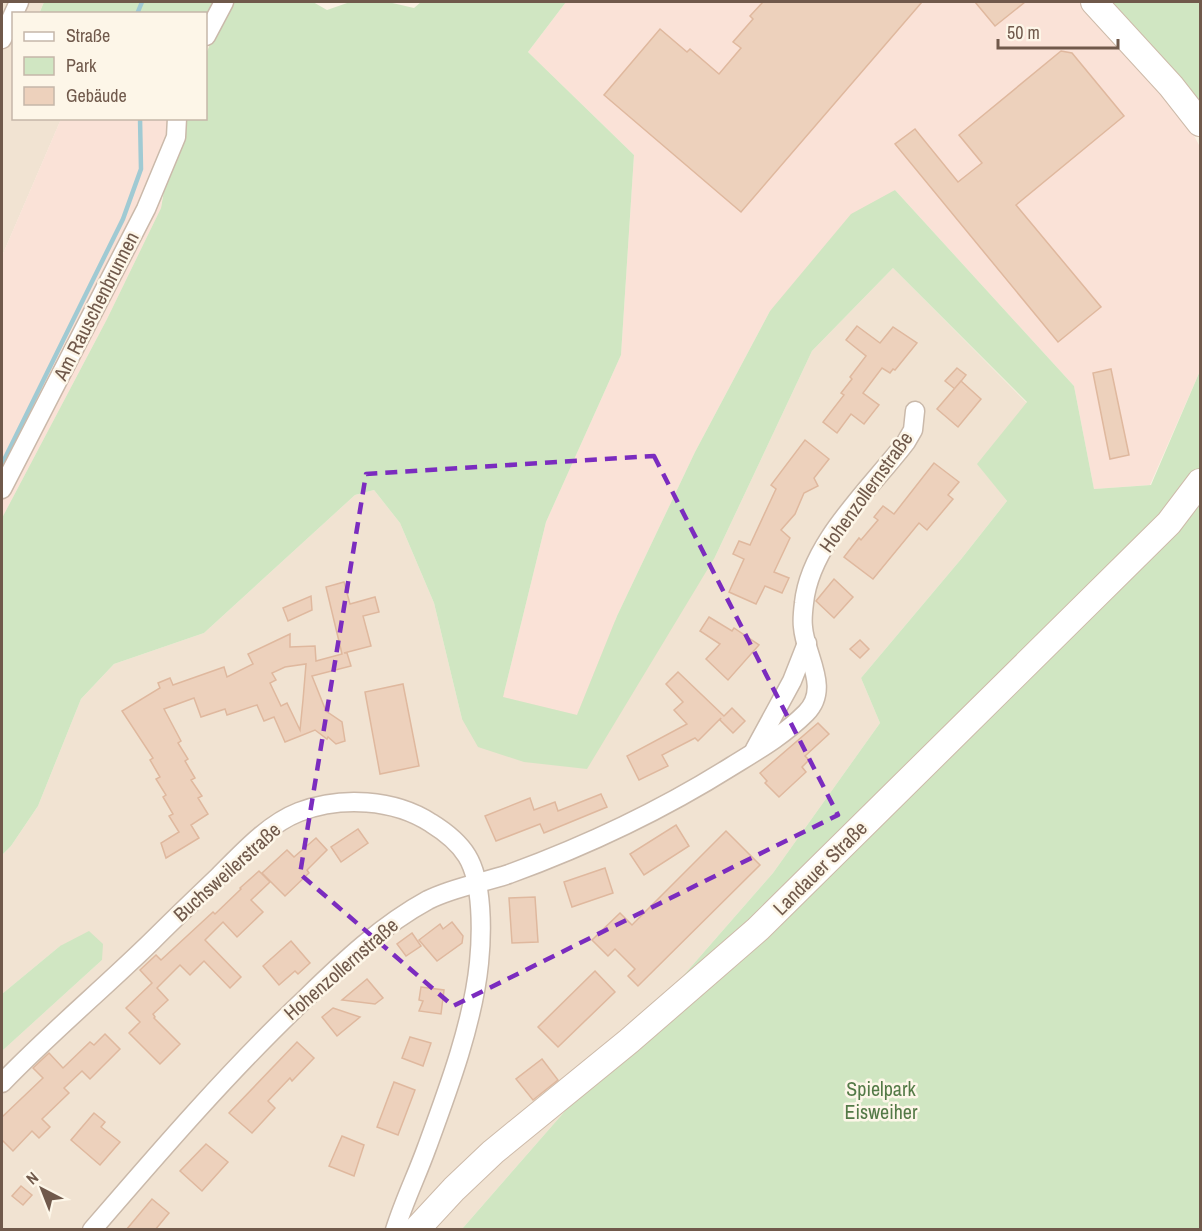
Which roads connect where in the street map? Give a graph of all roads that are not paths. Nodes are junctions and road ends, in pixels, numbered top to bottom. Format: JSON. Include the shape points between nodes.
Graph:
{"nodes":[{"id":1,"x":224,"y":2,"type":"edge"},
{"id":2,"x":1094,"y":2,"type":"edge"},
{"id":3,"x":12,"y":17,"type":"edge"},
{"id":4,"x":207,"y":34,"type":"edge"},
{"id":5,"x":2,"y":39,"type":"edge"},
{"id":6,"x":177,"y":120,"type":"edge"},
{"id":7,"x":1200,"y":123,"type":"edge"},
{"id":8,"x":915,"y":411,"type":"dead end"},
{"id":9,"x":1200,"y":482,"type":"edge"},
{"id":10,"x":2,"y":489,"type":"edge"},
{"id":11,"x":807,"y":643,"type":"junction"},
{"id":12,"x":752,"y":754,"type":"junction"},
{"id":13,"x":476,"y":882,"type":"junction"},
{"id":14,"x":2,"y":1083,"type":"edge"},
{"id":15,"x":92,"y":1230,"type":"edge"},
{"id":16,"x":395,"y":1230,"type":"edge"},
{"id":17,"x":416,"y":1230,"type":"edge"}],
"edges":[{"from":1,"to":4,"type":"street"},
{"from":2,"to":7,"type":"main road"},
{"from":3,"to":5,"type":"street"},
{"from":6,"to":10,"type":"street","name":"Am Rauschenbrunnen","via":[[176,137],[146,209]]},
{"from":8,"to":11,"type":"street","name":"Hohenzollernstraße","via":[[913,430],[906,442],[840,524],[811,573],[804,603]]},
{"from":9,"to":17,"type":"main road","name":"Landauer Straße","via":[[1169,524],[758,929],[501,1145]]},
{"from":11,"to":12,"type":"street","name":"Hohenzollernstraße","via":[[792,681]]},
{"from":11,"to":12,"type":"street","name":"Hohenzollernstraße","via":[[815,670],[816,698],[783,733]]},
{"from":12,"to":13,"type":"street","name":"Hohenzollernstraße","via":[[673,801],[615,829],[508,874]]},
{"from":13,"to":14,"type":"street","name":"Buchsweilerstraße","via":[[467,857],[457,845],[434,825],[405,809],[347,803],[298,813],[265,833],[234,861]]},
{"from":13,"to":15,"type":"street","name":"Hohenzollernstraße","via":[[448,891],[398,918],[330,974],[247,1057]]},
{"from":13,"to":16,"type":"street","name":"Buchsweilerstraße","via":[[479,962],[470,1012],[427,1147]]}]}
